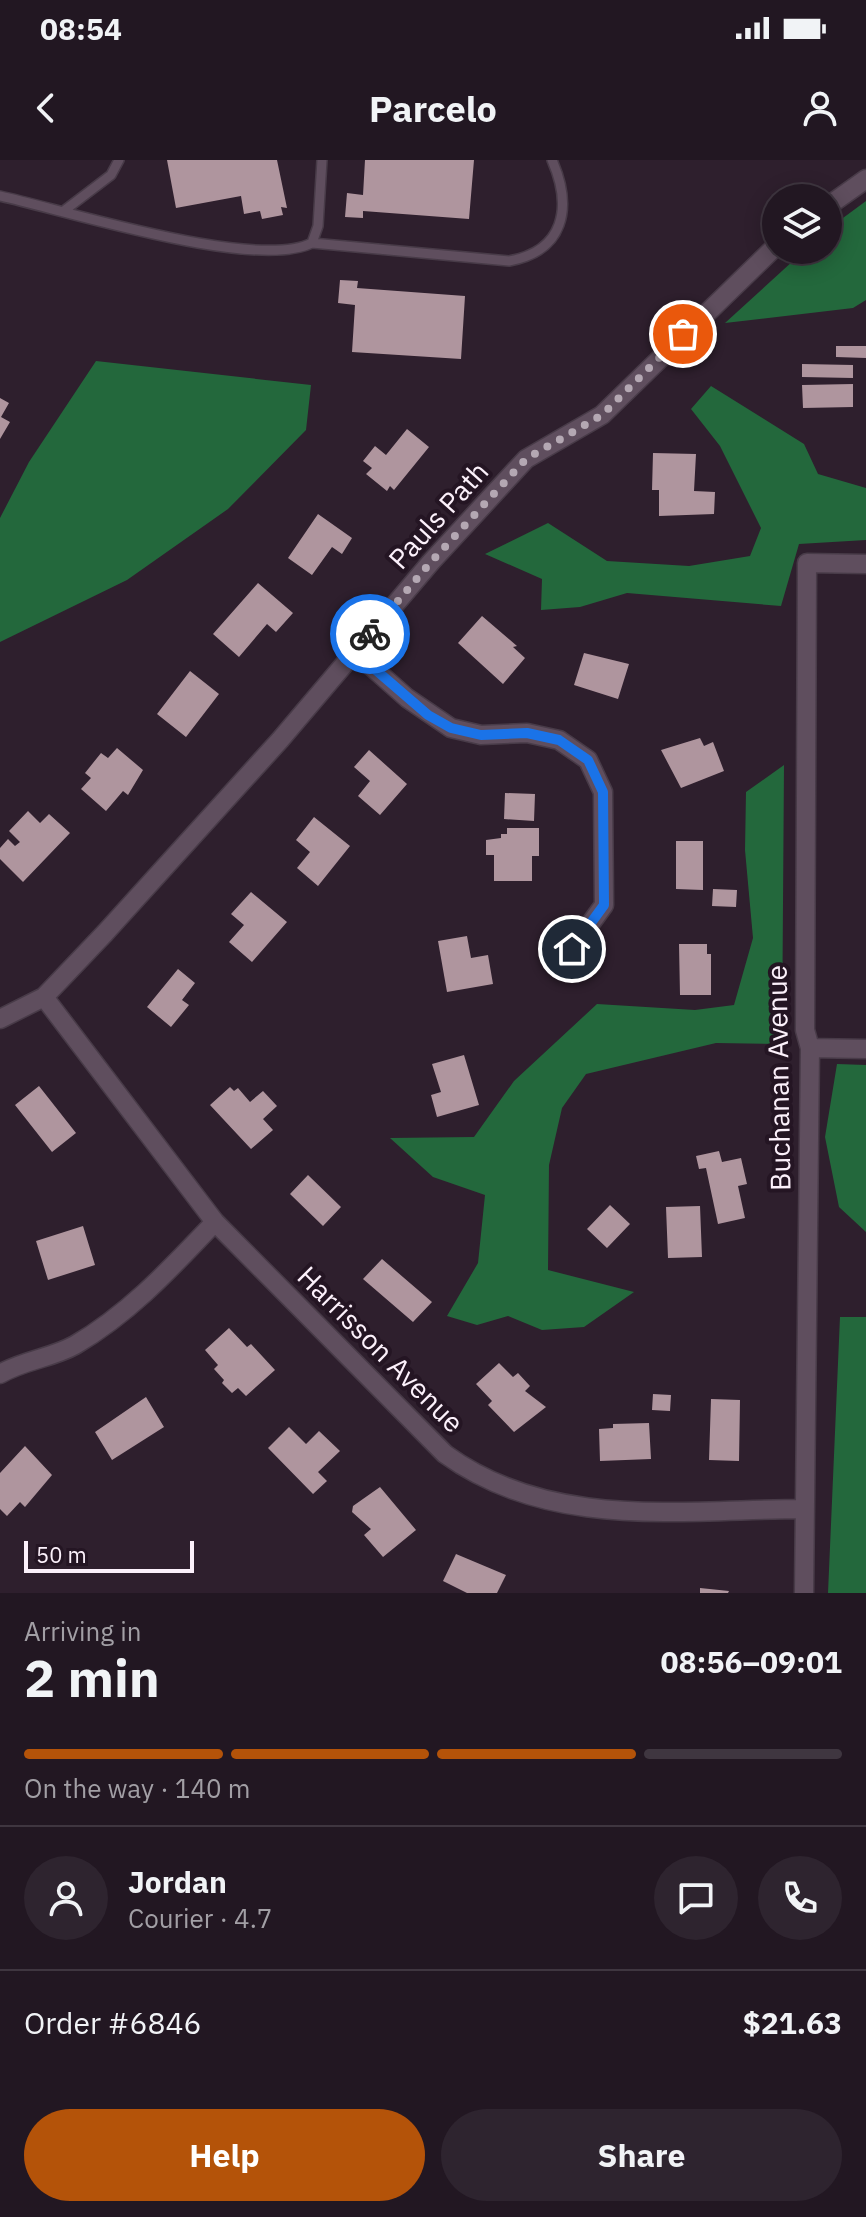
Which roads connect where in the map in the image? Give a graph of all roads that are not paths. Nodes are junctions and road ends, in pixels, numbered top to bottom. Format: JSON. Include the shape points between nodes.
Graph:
{"nodes":[{"id":1,"x":119,"y":160,"type":"edge"},
{"id":2,"x":322,"y":160,"type":"edge"},
{"id":3,"x":552,"y":160,"type":"edge"},
{"id":4,"x":866,"y":179,"type":"edge"},
{"id":5,"x":0,"y":196,"type":"edge"},
{"id":6,"x":842,"y":196,"type":"edge"},
{"id":7,"x":65,"y":210,"type":"junction"},
{"id":8,"x":312,"y":243,"type":"junction"},
{"id":9,"x":762,"y":260,"type":"edge"},
{"id":10,"x":866,"y":564,"type":"edge"},
{"id":11,"x":355,"y":652,"type":"junction"},
{"id":12,"x":572,"y":949,"type":"dead end"},
{"id":13,"x":44,"y":997,"type":"junction"},
{"id":14,"x":0,"y":1019,"type":"edge"},
{"id":15,"x":810,"y":1048,"type":"junction"},
{"id":16,"x":866,"y":1049,"type":"edge"},
{"id":17,"x":215,"y":1222,"type":"junction"},
{"id":18,"x":0,"y":1374,"type":"edge"},
{"id":19,"x":802,"y":1509,"type":"junction"},
{"id":20,"x":804,"y":1593,"type":"edge"}],
"edges":[{"from":1,"to":7,"type":"lane","via":[[111,175]]},
{"from":2,"to":8,"type":"lane"},
{"from":3,"to":8,"type":"lane","via":[[563,201],[559,223],[543,250],[529,257],[509,261]]},
{"from":4,"to":6,"type":"street"},
{"from":5,"to":7,"type":"lane"},
{"from":7,"to":8,"type":"lane","via":[[212,246],[299,250]]},
{"from":9,"to":11,"type":"street","name":"Pauls Path","via":[[602,415],[526,459]]},
{"from":10,"to":15,"type":"street","name":"Buchanan Avenue","via":[[807,563],[804,956]]},
{"from":11,"to":12,"type":"street","via":[[418,707],[451,728],[559,740],[588,760],[603,792],[604,905]]},
{"from":11,"to":13,"type":"street","name":"Pauls Path"},
{"from":13,"to":14,"type":"street","name":"Pauls Path"},
{"from":13,"to":17,"type":"street","name":"Harrisson Avenue"},
{"from":15,"to":16,"type":"street"},
{"from":15,"to":19,"type":"street","name":"Buchanan Avenue"},
{"from":17,"to":18,"type":"street","via":[[119,1316],[73,1346]]},
{"from":17,"to":19,"type":"street","name":"Harrisson Avenue","via":[[445,1454],[505,1490],[596,1511]]},
{"from":19,"to":20,"type":"street","name":"Buchanan Avenue"}]}
